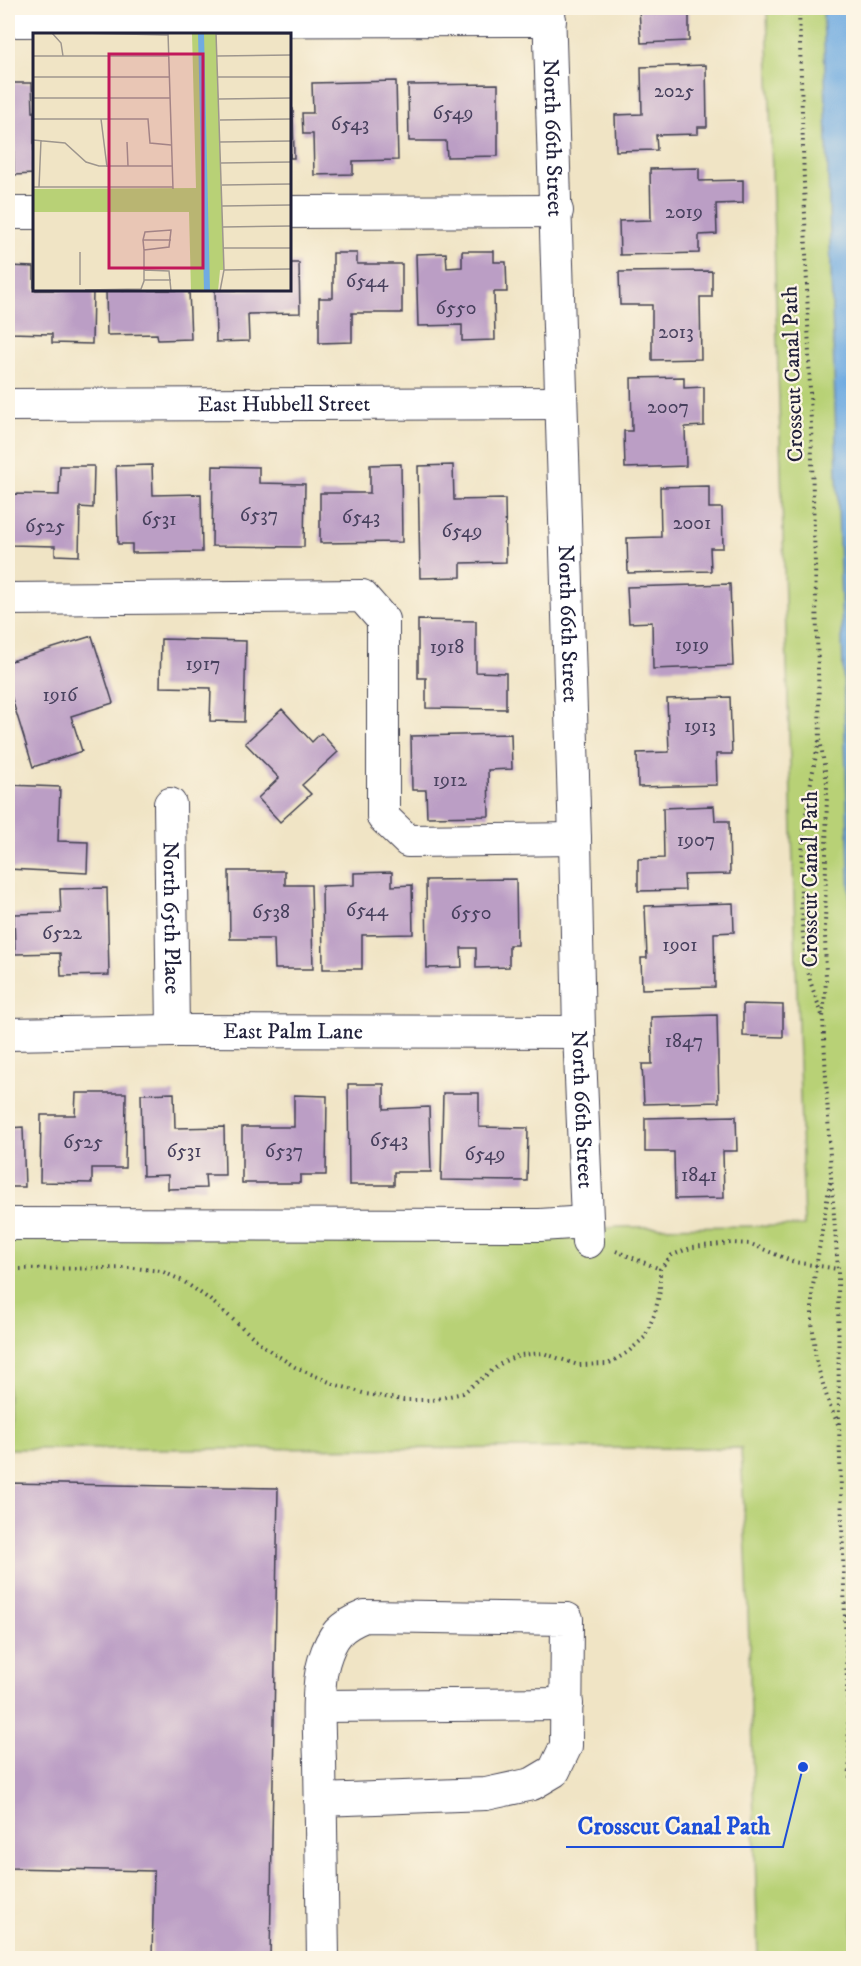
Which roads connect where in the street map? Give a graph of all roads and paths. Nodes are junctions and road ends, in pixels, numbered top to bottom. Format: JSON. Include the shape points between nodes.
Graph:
{"nodes":[{"id":1,"x":799,"y":8,"type":"edge"},
{"id":2,"x":549,"y":14,"type":"edge"},
{"id":3,"x":8,"y":21,"type":"edge"},
{"id":4,"x":556,"y":211,"type":"junction"},
{"id":5,"x":291,"y":212,"type":"edge"},
{"id":6,"x":8,"y":213,"type":"edge"},
{"id":7,"x":33,"y":213,"type":"edge"},
{"id":8,"x":561,"y":404,"type":"junction"},
{"id":9,"x":8,"y":405,"type":"edge"},
{"id":10,"x":8,"y":599,"type":"edge"},
{"id":11,"x":820,"y":740,"type":"junction"},
{"id":12,"x":170,"y":804,"type":"dead end"},
{"id":13,"x":575,"y":839,"type":"junction"},
{"id":14,"x":823,"y":1018,"type":"junction"},
{"id":15,"x":173,"y":1031,"type":"junction"},
{"id":16,"x":579,"y":1032,"type":"junction"},
{"id":17,"x":8,"y":1034,"type":"edge"},
{"id":18,"x":831,"y":1176,"type":"junction"},
{"id":19,"x":8,"y":1224,"type":"edge"},
{"id":20,"x":588,"y":1232,"type":"junction"},
{"id":21,"x":816,"y":1267,"type":"junction"},
{"id":22,"x":8,"y":1269,"type":"edge"},
{"id":23,"x":660,"y":1269,"type":"junction"},
{"id":24,"x":838,"y":1269,"type":"junction"},
{"id":25,"x":839,"y":1426,"type":"junction"},
{"id":26,"x":567,"y":1704,"type":"junction"},
{"id":27,"x":319,"y":1706,"type":"junction"},
{"id":28,"x":320,"y":1800,"type":"junction"},
{"id":29,"x":854,"y":1908,"type":"edge"},
{"id":30,"x":323,"y":1959,"type":"edge"}],
"edges":[{"from":1,"to":11,"type":"path","name":"Crosscut Canal Path"},
{"from":2,"to":3,"type":"street"},
{"from":2,"to":4,"type":"street","name":"North 66th Street"},
{"from":4,"to":5,"type":"street"},
{"from":4,"to":8,"type":"street","name":"North 66th Street"},
{"from":6,"to":7,"type":"street"},
{"from":8,"to":9,"type":"street","name":"East Hubbell Street"},
{"from":8,"to":13,"type":"street","name":"North 66th Street"},
{"from":10,"to":13,"type":"street","via":[[362,596],[383,620],[383,817],[408,841]]},
{"from":11,"to":14,"type":"path","name":"Crosscut Canal Path","via":[[827,783]]},
{"from":11,"to":14,"type":"path","name":"Crosscut Canal Path","via":[[803,833],[801,881],[810,981]]},
{"from":12,"to":15,"type":"street","name":"North 65th Place"},
{"from":13,"to":16,"type":"street","name":"North 66th Street"},
{"from":14,"to":18,"type":"path","name":"Crosscut Canal Path"},
{"from":15,"to":16,"type":"street","name":"East Palm Lane"},
{"from":15,"to":17,"type":"street","name":"East Palm Lane"},
{"from":16,"to":20,"type":"street","name":"North 66th Street"},
{"from":18,"to":21,"type":"path","name":"Crosscut Canal Path"},
{"from":18,"to":24,"type":"path","name":"Crosscut Canal Path"},
{"from":19,"to":20,"type":"street","via":[[540,1225]]},
{"from":20,"to":23,"type":"path"},
{"from":21,"to":23,"type":"path","via":[[751,1245],[731,1244],[693,1247],[672,1255]]},
{"from":21,"to":24,"type":"path"},
{"from":21,"to":25,"type":"path","name":"Crosscut Canal Path","via":[[812,1292],[816,1360]]},
{"from":22,"to":23,"type":"path","via":[[160,1271],[183,1281],[295,1367],[345,1388],[403,1400],[432,1400],[463,1393],[503,1362],[519,1355],[543,1353],[578,1365],[608,1364],[645,1337],[660,1291]]},
{"from":24,"to":25,"type":"path","name":"Crosscut Canal Path"},
{"from":25,"to":29,"type":"path","name":"Crosscut Canal Path"},
{"from":26,"to":27,"type":"street"},
{"from":26,"to":27,"type":"street","via":[[567,1619],[365,1616],[346,1624],[333,1638],[323,1662]]},
{"from":26,"to":28,"type":"street","via":[[566,1746],[554,1771],[532,1784],[486,1794]]},
{"from":27,"to":28,"type":"street"},
{"from":28,"to":30,"type":"street"}]}
